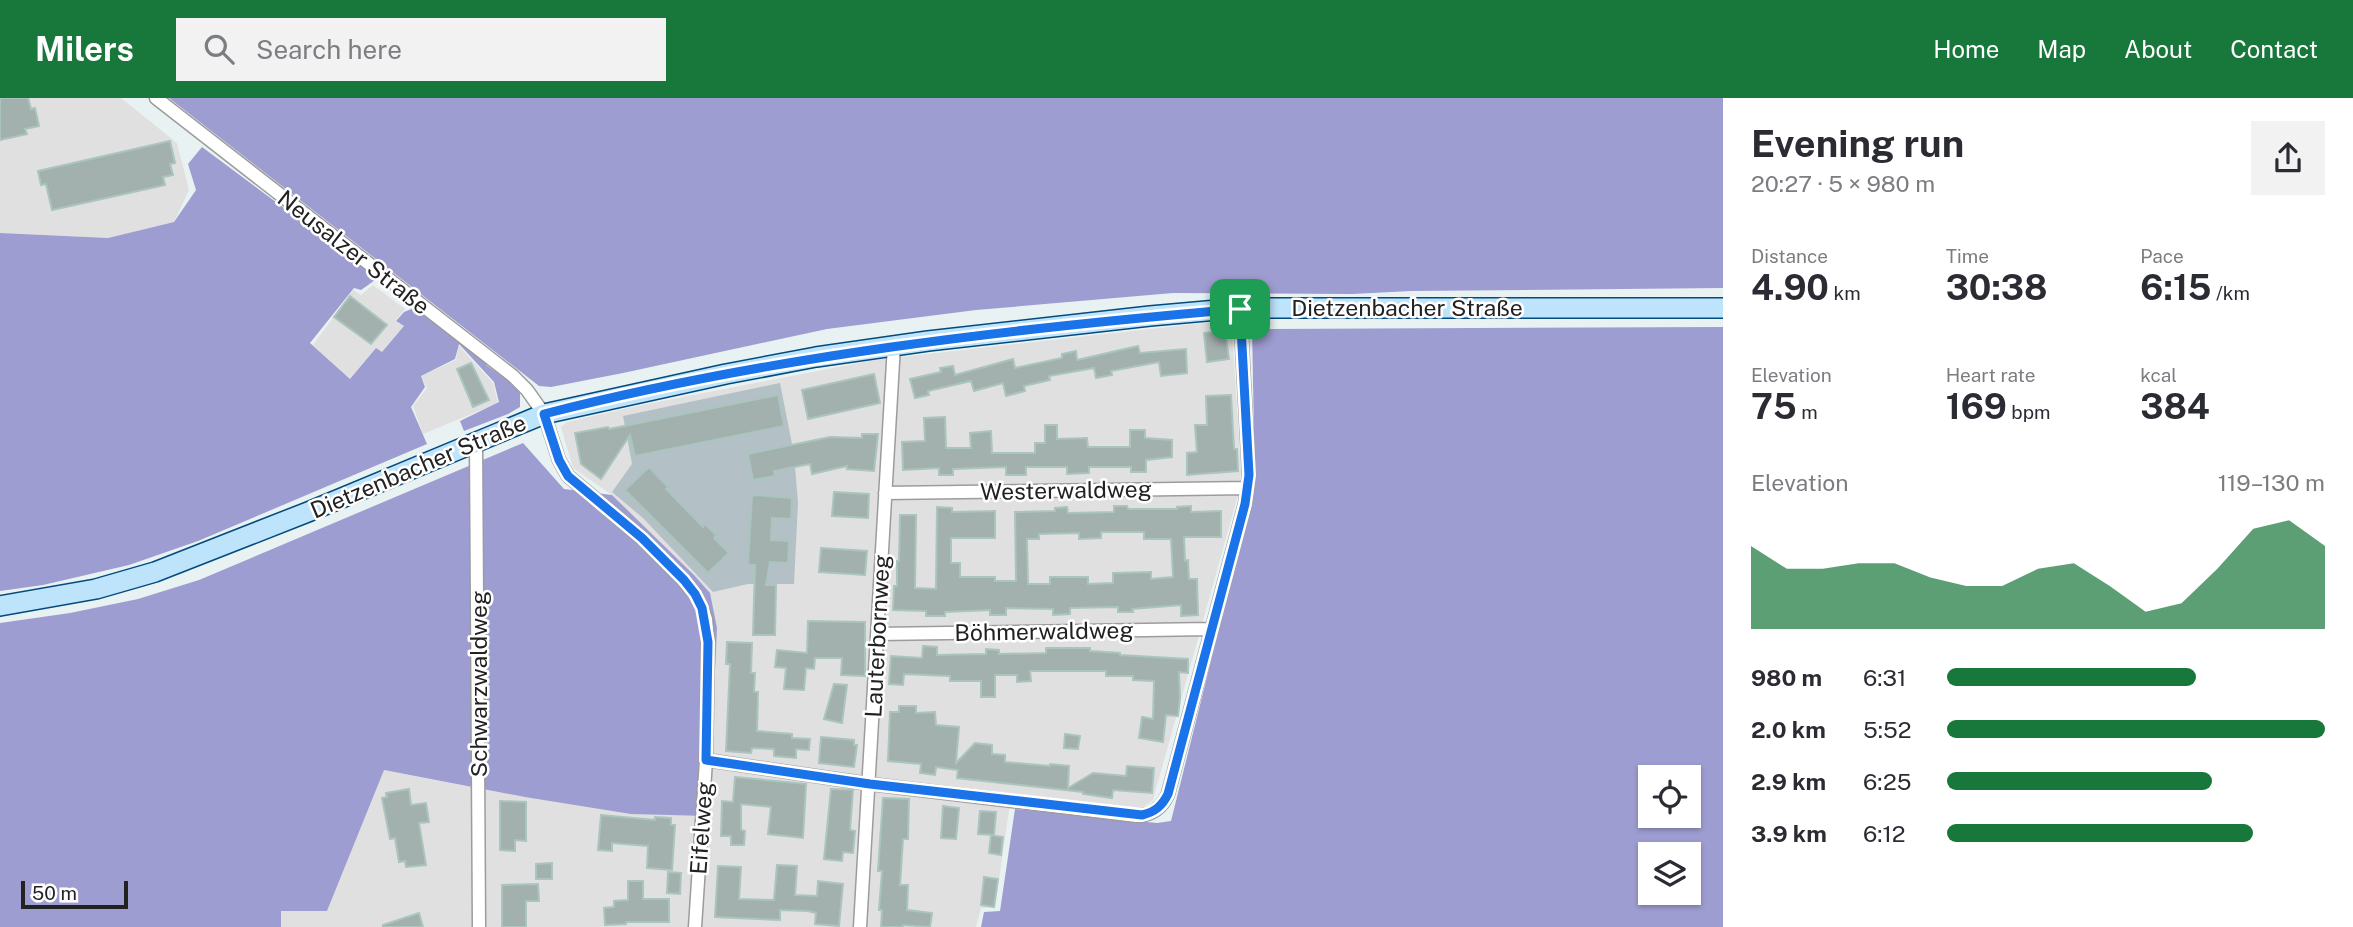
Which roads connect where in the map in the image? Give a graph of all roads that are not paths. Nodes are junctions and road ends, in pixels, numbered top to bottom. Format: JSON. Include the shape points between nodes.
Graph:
{"nodes":[{"id":1,"x":156,"y":98,"type":"edge"},
{"id":2,"x":1723,"y":308,"type":"edge"},
{"id":3,"x":1240,"y":309,"type":"junction"},
{"id":4,"x":894,"y":345,"type":"junction"},
{"id":5,"x":544,"y":414,"type":"junction"},
{"id":6,"x":476,"y":441,"type":"junction"},
{"id":7,"x":1248,"y":488,"type":"junction"},
{"id":8,"x":885,"y":493,"type":"junction"},
{"id":9,"x":0,"y":606,"type":"edge"},
{"id":10,"x":1210,"y":629,"type":"junction"},
{"id":11,"x":877,"y":634,"type":"junction"},
{"id":12,"x":706,"y":760,"type":"junction"},
{"id":13,"x":870,"y":784,"type":"junction"},
{"id":14,"x":480,"y":927,"type":"edge"},
{"id":15,"x":695,"y":927,"type":"edge"},
{"id":16,"x":860,"y":927,"type":"edge"}],
"edges":[{"from":1,"to":5,"type":"street","name":"Neusalzer Straße","via":[[513,376]]},
{"from":2,"to":3,"type":"main road","name":"Dietzenbacher Straße"},
{"from":3,"to":4,"type":"main road","name":"Dietzenbacher Straße"},
{"from":3,"to":7,"type":"street"},
{"from":4,"to":5,"type":"main road","name":"Dietzenbacher Straße","via":[[726,374]]},
{"from":4,"to":8,"type":"street","name":"Lauterbornweg"},
{"from":5,"to":6,"type":"main road","name":"Dietzenbacher Straße"},
{"from":5,"to":12,"type":"street","name":"Eifelweg","via":[[568,476],[642,538],[684,580],[702,608],[708,642]]},
{"from":6,"to":9,"type":"main road","name":"Dietzenbacher Straße","via":[[155,572],[87,591]]},
{"from":6,"to":14,"type":"street","name":"Schwarzwaldweg"},
{"from":7,"to":8,"type":"street","name":"Westerwaldweg"},
{"from":7,"to":10,"type":"street"},
{"from":8,"to":11,"type":"street","name":"Lauterbornweg"},
{"from":10,"to":11,"type":"street","name":"Böhmerwaldweg"},
{"from":10,"to":13,"type":"street","via":[[1168,794],[1164,804],[1148,814]]},
{"from":11,"to":13,"type":"street","name":"Lauterbornweg"},
{"from":12,"to":13,"type":"street"},
{"from":12,"to":15,"type":"street","name":"Eifelweg"},
{"from":13,"to":16,"type":"street","name":"Lauterbornweg"}]}
